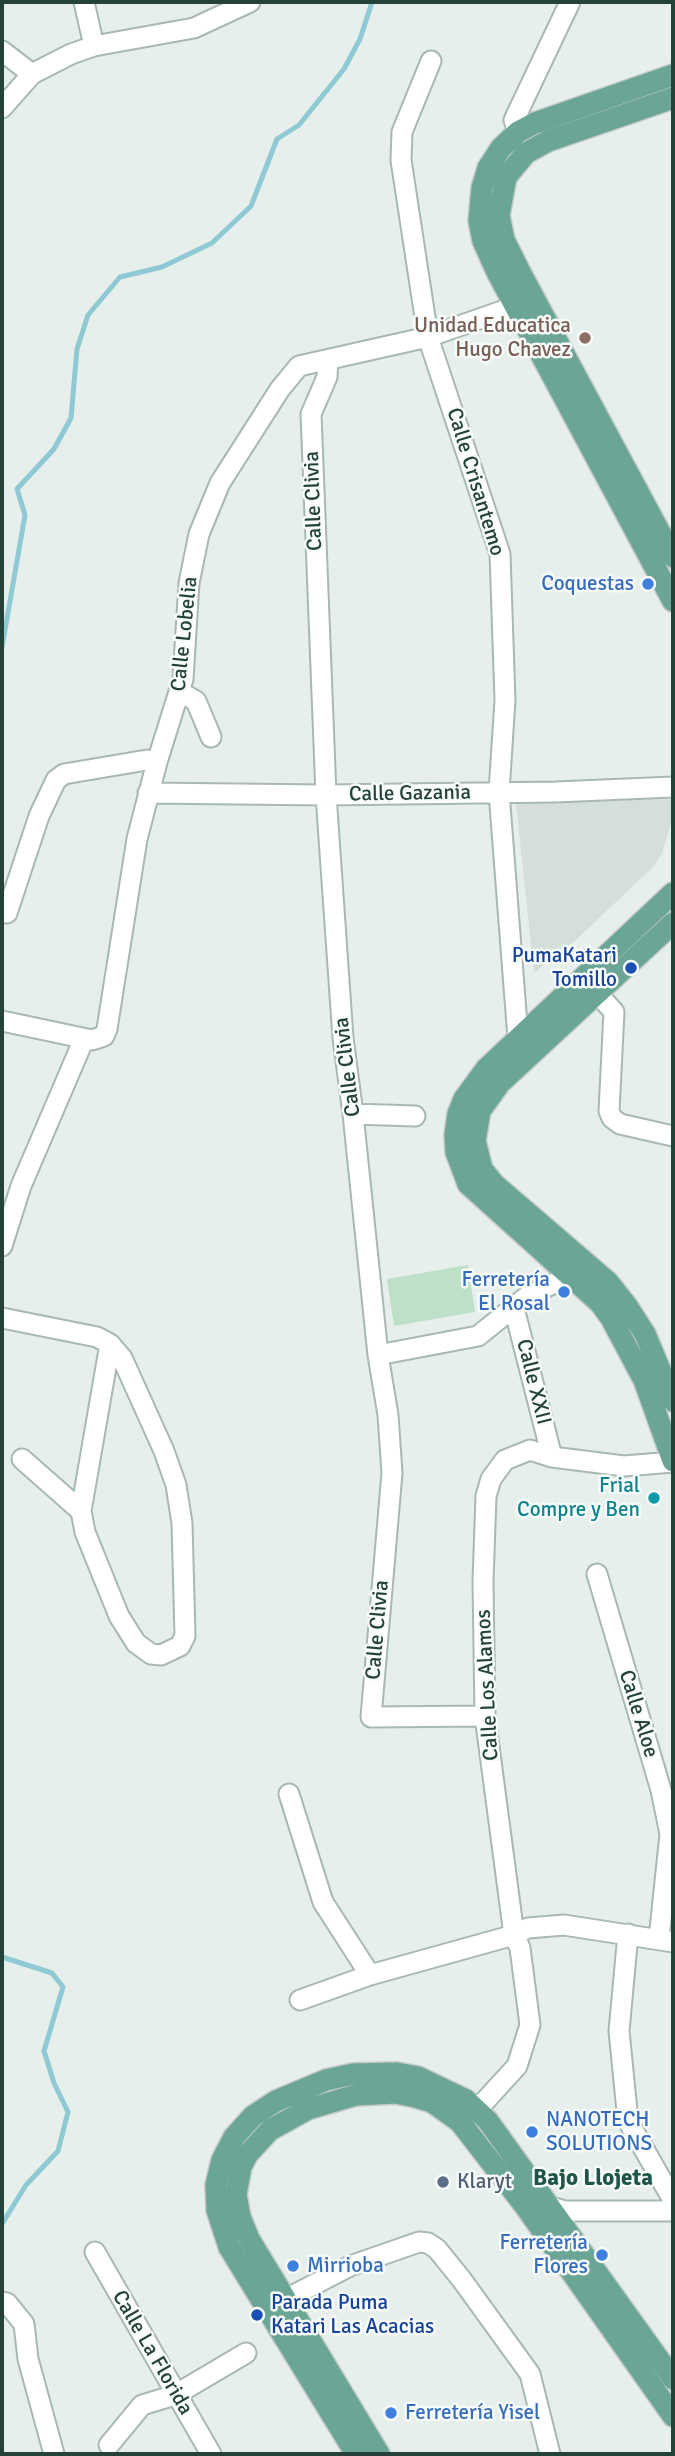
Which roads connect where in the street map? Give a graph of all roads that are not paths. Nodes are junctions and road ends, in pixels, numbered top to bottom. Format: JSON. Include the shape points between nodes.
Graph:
{"nodes":[{"id":1,"x":84,"y":2,"type":"edge"},
{"id":2,"x":250,"y":2,"type":"edge"},
{"id":3,"x":570,"y":2,"type":"edge"},
{"id":4,"x":94,"y":46,"type":"junction"},
{"id":5,"x":2,"y":51,"type":"edge"},
{"id":6,"x":431,"y":61,"type":"dead end"},
{"id":7,"x":32,"y":74,"type":"junction"},
{"id":8,"x":673,"y":75,"type":"edge"},
{"id":9,"x":673,"y":98,"type":"edge"},
{"id":10,"x":2,"y":108,"type":"edge"},
{"id":11,"x":518,"y":132,"type":"junction"},
{"id":12,"x":497,"y":173,"type":"junction"},
{"id":13,"x":525,"y":302,"type":"junction"},
{"id":14,"x":428,"y":337,"type":"junction"},
{"id":15,"x":328,"y":360,"type":"junction"},
{"id":16,"x":673,"y":557,"type":"edge"},
{"id":17,"x":673,"y":601,"type":"edge"},
{"id":18,"x":180,"y":692,"type":"junction"},
{"id":19,"x":211,"y":737,"type":"dead end"},
{"id":20,"x":156,"y":762,"type":"junction"},
{"id":21,"x":673,"y":787,"type":"edge"},
{"id":22,"x":499,"y":792,"type":"junction"},
{"id":23,"x":148,"y":793,"type":"junction"},
{"id":24,"x":326,"y":795,"type":"junction"},
{"id":25,"x":673,"y":893,"type":"edge"},
{"id":26,"x":7,"y":912,"type":"dead end"},
{"id":27,"x":673,"y":923,"type":"edge"},
{"id":28,"x":597,"y":993,"type":"junction"},
{"id":29,"x":2,"y":1021,"type":"edge"},
{"id":30,"x":84,"y":1039,"type":"junction"},
{"id":31,"x":525,"y":1046,"type":"junction"},
{"id":32,"x":354,"y":1114,"type":"junction"},
{"id":33,"x":415,"y":1116,"type":"dead end"},
{"id":34,"x":673,"y":1136,"type":"edge"},
{"id":35,"x":2,"y":1246,"type":"edge"},
{"id":36,"x":567,"y":1272,"type":"junction"},
{"id":37,"x":514,"y":1308,"type":"junction"},
{"id":38,"x":2,"y":1318,"type":"edge"},
{"id":39,"x":110,"y":1344,"type":"junction"},
{"id":40,"x":377,"y":1356,"type":"junction"},
{"id":41,"x":660,"y":1374,"type":"edge"},
{"id":42,"x":673,"y":1401,"type":"edge"},
{"id":43,"x":552,"y":1457,"type":"junction"},
{"id":44,"x":22,"y":1459,"type":"dead end"},
{"id":45,"x":673,"y":1462,"type":"edge"},
{"id":46,"x":81,"y":1511,"type":"junction"},
{"id":47,"x":597,"y":1574,"type":"dead end"},
{"id":48,"x":485,"y":1716,"type":"junction"},
{"id":49,"x":289,"y":1794,"type":"dead end"},
{"id":50,"x":628,"y":1934,"type":"junction"},
{"id":51,"x":514,"y":1936,"type":"junction"},
{"id":52,"x":666,"y":1940,"type":"edge"},
{"id":53,"x":370,"y":1975,"type":"junction"},
{"id":54,"x":300,"y":2000,"type":"dead end"},
{"id":55,"x":468,"y":2115,"type":"junction"},
{"id":56,"x":673,"y":2200,"type":"edge"},
{"id":57,"x":540,"y":2211,"type":"junction"},
{"id":58,"x":673,"y":2211,"type":"edge"},
{"id":59,"x":95,"y":2252,"type":"dead end"},
{"id":60,"x":2,"y":2302,"type":"edge"},
{"id":61,"x":276,"y":2305,"type":"junction"},
{"id":62,"x":246,"y":2353,"type":"dead end"},
{"id":63,"x":667,"y":2384,"type":"edge"},
{"id":64,"x":175,"y":2395,"type":"junction"},
{"id":65,"x":673,"y":2416,"type":"edge"},
{"id":66,"x":109,"y":2445,"type":"dead end"},
{"id":67,"x":54,"y":2454,"type":"edge"},
{"id":68,"x":211,"y":2454,"type":"edge"},
{"id":69,"x":356,"y":2454,"type":"edge"},
{"id":70,"x":379,"y":2454,"type":"edge"},
{"id":71,"x":550,"y":2454,"type":"edge"}],
"edges":[{"from":1,"to":4,"type":"street"},
{"from":2,"to":4,"type":"street","via":[[194,28]]},
{"from":3,"to":11,"type":"street","via":[[514,120]]},
{"from":4,"to":7,"type":"street"},
{"from":5,"to":7,"type":"street"},
{"from":6,"to":14,"type":"street","name":"Calle Crisantemo","via":[[401,132]]},
{"from":7,"to":10,"type":"street"},
{"from":8,"to":11,"type":"main road"},
{"from":9,"to":12,"type":"main road","via":[[548,141]]},
{"from":11,"to":12,"type":"main road","via":[[501,148]]},
{"from":12,"to":13,"type":"main road","via":[[504,240]]},
{"from":13,"to":14,"type":"street","name":"Calle Lobelia"},
{"from":13,"to":16,"type":"main road"},
{"from":13,"to":17,"type":"main road"},
{"from":14,"to":15,"type":"street","name":"Calle Lobelia"},
{"from":14,"to":22,"type":"street","name":"Calle Crisantemo","via":[[500,554],[505,700]]},
{"from":15,"to":18,"type":"street","name":"Calle Lobelia","via":[[299,366],[292,373],[209,505],[189,583]]},
{"from":15,"to":24,"type":"street","name":"Calle Clivia","via":[[327,377],[311,414]]},
{"from":18,"to":19,"type":"street","via":[[196,701]]},
{"from":18,"to":20,"type":"street","name":"Calle Lobelia"},
{"from":20,"to":23,"type":"street","name":"Calle Lobelia"},
{"from":20,"to":26,"type":"street","via":[[64,774],[56,780]]},
{"from":21,"to":22,"type":"street","name":"Calle Gazania"},
{"from":22,"to":24,"type":"street","name":"Calle Gazania"},
{"from":22,"to":31,"type":"street","name":"Calle Crisantemo"},
{"from":23,"to":24,"type":"street","name":"Calle Gazania"},
{"from":23,"to":30,"type":"street","name":"Calle Lobelia","via":[[111,1017],[104,1036]]},
{"from":24,"to":32,"type":"street","name":"Calle Clivia","via":[[343,1038]]},
{"from":25,"to":31,"type":"main road"},
{"from":27,"to":28,"type":"main road"},
{"from":28,"to":31,"type":"main road"},
{"from":28,"to":34,"type":"street","via":[[614,1012],[612,1118]]},
{"from":29,"to":30,"type":"street"},
{"from":30,"to":35,"type":"street","via":[[21,1186]]},
{"from":31,"to":36,"type":"main road","via":[[486,1069],[464,1099],[458,1114],[456,1152],[468,1184],[485,1203]]},
{"from":31,"to":41,"type":"main road","via":[[480,1111],[475,1141],[482,1169],[608,1282],[645,1334]]},
{"from":32,"to":33,"type":"street"},
{"from":32,"to":40,"type":"street","name":"Calle Clivia"},
{"from":36,"to":37,"type":"street","via":[[558,1283],[529,1295]]},
{"from":36,"to":41,"type":"main road"},
{"from":37,"to":40,"type":"street","via":[[478,1336]]},
{"from":37,"to":43,"type":"street","name":"Calle XXII"},
{"from":38,"to":39,"type":"street","via":[[85,1333]]},
{"from":39,"to":46,"type":"street"},
{"from":39,"to":46,"type":"street","via":[[127,1369],[176,1485],[186,1621],[185,1636],[174,1651],[151,1654],[135,1643],[110,1595]]},
{"from":40,"to":48,"type":"street","name":"Calle Clivia","via":[[392,1473],[370,1717]]},
{"from":41,"to":42,"type":"main road"},
{"from":41,"to":45,"type":"main road"},
{"from":43,"to":45,"type":"street","name":"Calle Los Alamos","via":[[624,1466]]},
{"from":43,"to":48,"type":"street","name":"Calle Los Alamos","via":[[530,1450],[505,1460],[491,1479],[486,1496]]},
{"from":44,"to":46,"type":"street"},
{"from":47,"to":52,"type":"street","name":"Calle Aloe","via":[[670,1834]]},
{"from":48,"to":51,"type":"street","name":"Calle Los Alamos"},
{"from":49,"to":53,"type":"street","via":[[323,1902]]},
{"from":50,"to":51,"type":"street","via":[[564,1925],[528,1928]]},
{"from":50,"to":52,"type":"street"},
{"from":50,"to":56,"type":"street","via":[[618,2031],[628,2121]]},
{"from":51,"to":53,"type":"street"},
{"from":51,"to":55,"type":"street","name":"Calle Los Alamos","via":[[520,1948],[530,2025],[517,2066]]},
{"from":53,"to":54,"type":"street"},
{"from":55,"to":57,"type":"main road"},
{"from":55,"to":61,"type":"main road","via":[[396,2093],[376,2093],[308,2109],[256,2143],[241,2167],[240,2217]]},
{"from":57,"to":58,"type":"street"},
{"from":57,"to":63,"type":"main road"},
{"from":59,"to":64,"type":"street","name":"Calle La Florida"},
{"from":60,"to":67,"type":"street","via":[[24,2324],[28,2359]]},
{"from":61,"to":69,"type":"main road"},
{"from":61,"to":70,"type":"main road"},
{"from":61,"to":71,"type":"street","via":[[349,2266],[428,2243],[462,2280],[530,2374]]},
{"from":62,"to":64,"type":"street"},
{"from":63,"to":65,"type":"main road"},
{"from":64,"to":66,"type":"street","via":[[142,2405]]},
{"from":64,"to":68,"type":"street","name":"Calle La Florida"}]}
